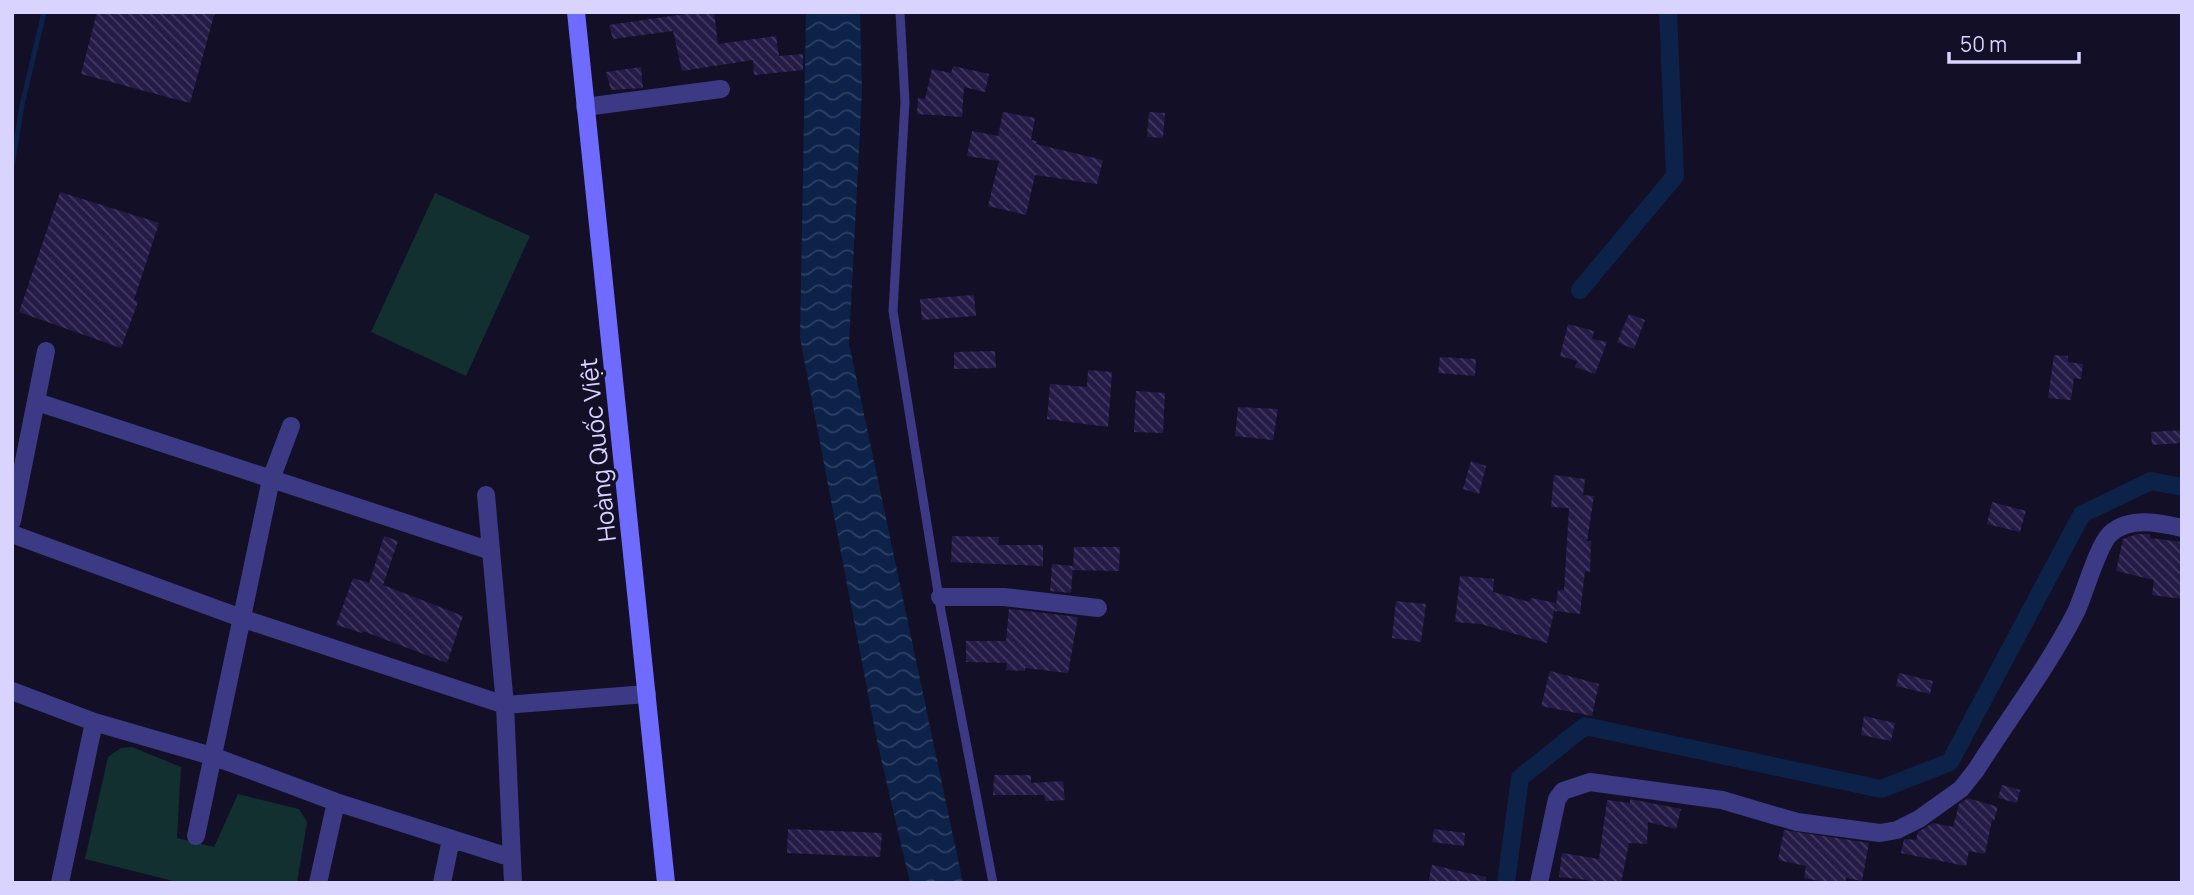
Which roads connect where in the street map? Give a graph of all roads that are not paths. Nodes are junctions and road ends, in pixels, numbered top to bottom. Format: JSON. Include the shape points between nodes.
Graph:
{"nodes":[{"id":1,"x":576,"y":12,"type":"edge"},
{"id":2,"x":900,"y":12,"type":"edge"},
{"id":3,"x":720,"y":89,"type":"dead end"},
{"id":4,"x":585,"y":107,"type":"junction"},
{"id":5,"x":46,"y":351,"type":"dead end"},
{"id":6,"x":37,"y":402,"type":"junction"},
{"id":7,"x":291,"y":426,"type":"dead end"},
{"id":8,"x":271,"y":479,"type":"junction"},
{"id":9,"x":486,"y":495,"type":"dead end"},
{"id":10,"x":12,"y":521,"type":"edge"},
{"id":11,"x":2182,"y":528,"type":"edge"},
{"id":12,"x":12,"y":534,"type":"edge"},
{"id":13,"x":491,"y":551,"type":"junction"},
{"id":14,"x":940,"y":597,"type":"junction"},
{"id":15,"x":1098,"y":608,"type":"dead end"},
{"id":16,"x":244,"y":619,"type":"junction"},
{"id":17,"x":12,"y":691,"type":"edge"},
{"id":18,"x":647,"y":694,"type":"junction"},
{"id":19,"x":505,"y":705,"type":"junction"},
{"id":20,"x":94,"y":722,"type":"junction"},
{"id":21,"x":215,"y":757,"type":"junction"},
{"id":22,"x":336,"y":802,"type":"junction"},
{"id":23,"x":196,"y":836,"type":"dead end"},
{"id":24,"x":451,"y":839,"type":"junction"},
{"id":25,"x":512,"y":858,"type":"junction"},
{"id":26,"x":60,"y":883,"type":"edge"},
{"id":27,"x":318,"y":883,"type":"edge"},
{"id":28,"x":442,"y":883,"type":"edge"},
{"id":29,"x":513,"y":883,"type":"edge"},
{"id":30,"x":666,"y":883,"type":"edge"},
{"id":31,"x":993,"y":883,"type":"edge"},
{"id":32,"x":1539,"y":883,"type":"edge"}],
"edges":[{"from":1,"to":4,"type":"street","name":"Hoàng Quốc Việt"},
{"from":2,"to":14,"type":"lane","via":[[905,102],[893,311]]},
{"from":3,"to":4,"type":"street"},
{"from":4,"to":18,"type":"street","name":"Hoàng Quốc Việt"},
{"from":5,"to":6,"type":"street"},
{"from":6,"to":8,"type":"street"},
{"from":6,"to":10,"type":"street"},
{"from":7,"to":8,"type":"street"},
{"from":8,"to":13,"type":"street"},
{"from":8,"to":16,"type":"street"},
{"from":9,"to":13,"type":"street"},
{"from":11,"to":32,"type":"street","via":[[2137,523],[2110,534],[2075,614],[1976,770],[1961,789],[1919,819],[1880,833],[1831,828],[1722,800],[1590,782],[1563,791],[1557,799]]},
{"from":12,"to":16,"type":"street"},
{"from":13,"to":19,"type":"street"},
{"from":14,"to":15,"type":"street","via":[[1004,597]]},
{"from":14,"to":31,"type":"lane"},
{"from":16,"to":19,"type":"street"},
{"from":16,"to":21,"type":"street"},
{"from":17,"to":20,"type":"street"},
{"from":18,"to":19,"type":"street"},
{"from":18,"to":30,"type":"street","name":"Hoàng Quốc Việt"},
{"from":19,"to":25,"type":"street"},
{"from":20,"to":21,"type":"street"},
{"from":20,"to":26,"type":"street"},
{"from":21,"to":22,"type":"street"},
{"from":21,"to":23,"type":"street"},
{"from":22,"to":24,"type":"street"},
{"from":22,"to":27,"type":"street"},
{"from":24,"to":25,"type":"street"},
{"from":24,"to":28,"type":"street"},
{"from":25,"to":29,"type":"street"}]}
